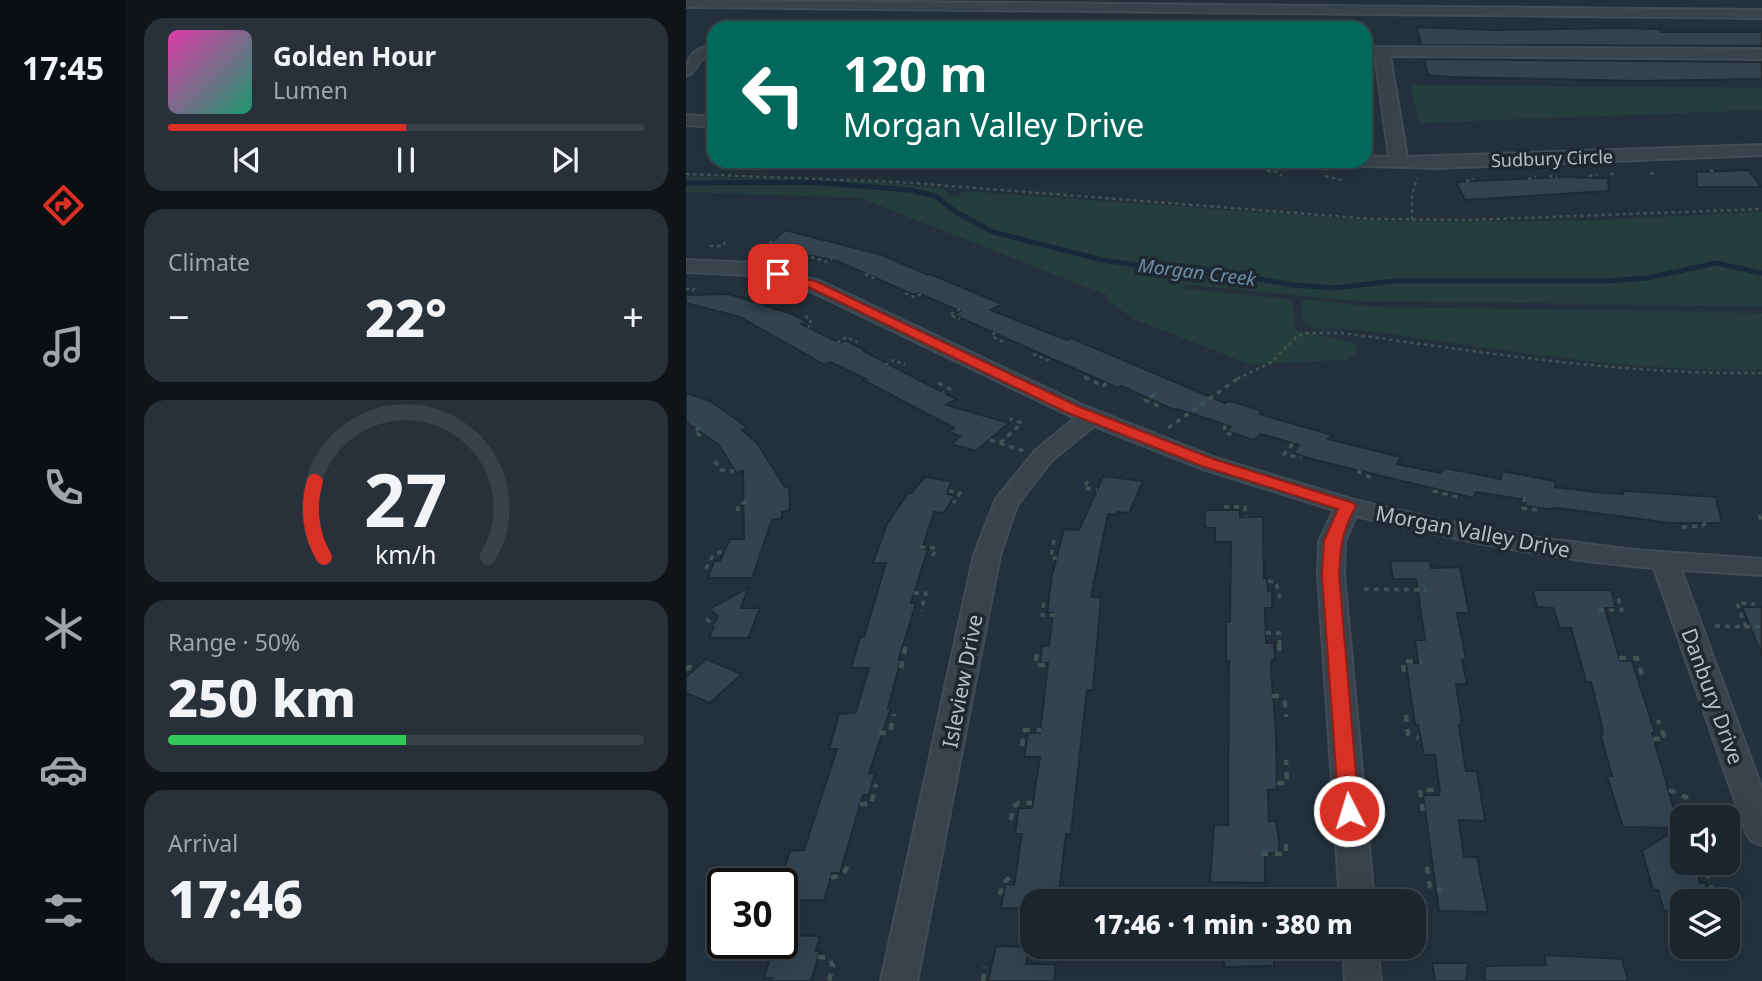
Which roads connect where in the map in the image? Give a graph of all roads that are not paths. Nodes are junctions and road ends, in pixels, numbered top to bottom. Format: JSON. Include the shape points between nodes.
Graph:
{"nodes":[{"id":1,"x":1075,"y":0,"type":"edge"},
{"id":2,"x":686,"y":4,"type":"edge"},
{"id":3,"x":1396,"y":7,"type":"junction"},
{"id":4,"x":1762,"y":7,"type":"edge"},
{"id":5,"x":1762,"y":14,"type":"edge"},
{"id":6,"x":1150,"y":21,"type":"edge"},
{"id":7,"x":1287,"y":21,"type":"edge"},
{"id":8,"x":1372,"y":26,"type":"edge"},
{"id":9,"x":1372,"y":29,"type":"edge"},
{"id":10,"x":1372,"y":32,"type":"edge"},
{"id":11,"x":1372,"y":46,"type":"edge"},
{"id":12,"x":707,"y":51,"type":"edge"},
{"id":13,"x":1762,"y":54,"type":"edge"},
{"id":14,"x":686,"y":71,"type":"edge"},
{"id":15,"x":686,"y":120,"type":"edge"},
{"id":16,"x":707,"y":122,"type":"edge"},
{"id":17,"x":1762,"y":150,"type":"edge"},
{"id":18,"x":1372,"y":162,"type":"edge"},
{"id":19,"x":1399,"y":163,"type":"junction"},
{"id":20,"x":686,"y":266,"type":"edge"},
{"id":21,"x":1091,"y":417,"type":"junction"},
{"id":22,"x":1348,"y":506,"type":"junction"},
{"id":23,"x":1664,"y":560,"type":"junction"},
{"id":24,"x":1762,"y":567,"type":"edge"},
{"id":25,"x":1762,"y":832,"type":"edge"},
{"id":26,"x":1356,"y":889,"type":"edge"},
{"id":27,"x":1361,"y":959,"type":"edge"},
{"id":28,"x":899,"y":981,"type":"edge"},
{"id":29,"x":1363,"y":981,"type":"edge"}],
"edges":[{"from":1,"to":7,"type":"street"},
{"from":2,"to":6,"type":"street"},
{"from":3,"to":4,"type":"street"},
{"from":3,"to":5,"type":"street"},
{"from":3,"to":8,"type":"street"},
{"from":3,"to":10,"type":"street","via":[[1388,30],[1391,44]]},
{"from":9,"to":13,"type":"street"},
{"from":11,"to":19,"type":"street"},
{"from":12,"to":14,"type":"street"},
{"from":15,"to":16,"type":"street"},
{"from":17,"to":19,"type":"street","name":"Sudbury Circle"},
{"from":18,"to":19,"type":"street","name":"Sudbury Circle"},
{"from":20,"to":21,"type":"street","name":"Morgan Valley Drive","via":[[754,269],[813,285]]},
{"from":21,"to":22,"type":"street","name":"Morgan Valley Drive","via":[[1208,463]]},
{"from":21,"to":28,"type":"street","name":"Isleview Drive","via":[[1043,456],[1006,504],[987,555]]},
{"from":22,"to":23,"type":"street","name":"Morgan Valley Drive","via":[[1532,545]]},
{"from":22,"to":26,"type":"street","via":[[1332,541],[1331,575]]},
{"from":23,"to":24,"type":"street","name":"Morgan Valley Drive"},
{"from":23,"to":25,"type":"street","name":"Danbury Drive"},
{"from":27,"to":29,"type":"street"}]}
